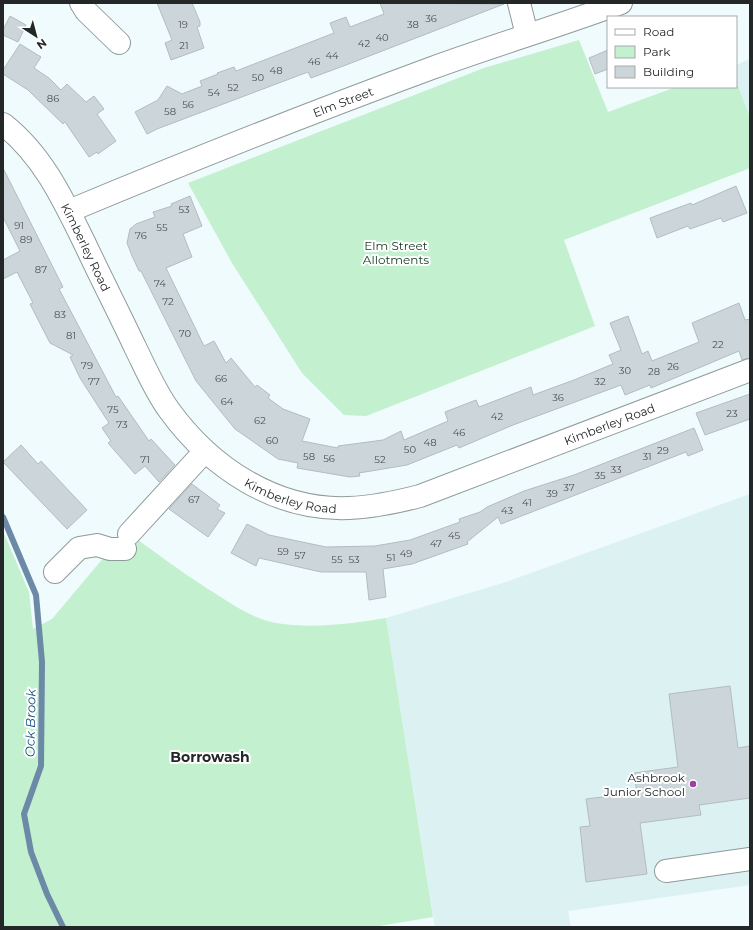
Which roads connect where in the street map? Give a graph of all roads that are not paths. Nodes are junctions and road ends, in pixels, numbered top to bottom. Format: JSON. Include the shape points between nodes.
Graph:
{"nodes":[{"id":1,"x":81,"y":3,"type":"edge"},
{"id":2,"x":519,"y":3,"type":"edge"},
{"id":3,"x":621,"y":3,"type":"edge"},
{"id":4,"x":527,"y":35,"type":"junction"},
{"id":5,"x":119,"y":43,"type":"dead end"},
{"id":6,"x":3,"y":124,"type":"edge"},
{"id":7,"x":69,"y":211,"type":"junction"},
{"id":8,"x":750,"y":370,"type":"edge"},
{"id":9,"x":205,"y":451,"type":"junction"},
{"id":10,"x":55,"y":572,"type":"dead end"},
{"id":11,"x":750,"y":859,"type":"edge"},
{"id":12,"x":666,"y":871,"type":"dead end"}],
"edges":[{"from":1,"to":5,"type":"street"},
{"from":2,"to":4,"type":"street"},
{"from":3,"to":4,"type":"street","name":"Elm Street"},
{"from":4,"to":7,"type":"street","name":"Elm Street","via":[[344,102]]},
{"from":6,"to":7,"type":"street","name":"Kimberley Road","via":[[19,138],[43,167]]},
{"from":7,"to":9,"type":"street","name":"Kimberley Road","via":[[147,371],[168,408]]},
{"from":8,"to":9,"type":"street","name":"Kimberley Road","via":[[420,496],[376,506],[326,508],[269,494],[246,482]]},
{"from":9,"to":10,"type":"street","via":[[127,541],[110,549],[97,545],[79,548]]},
{"from":11,"to":12,"type":"street"}]}
